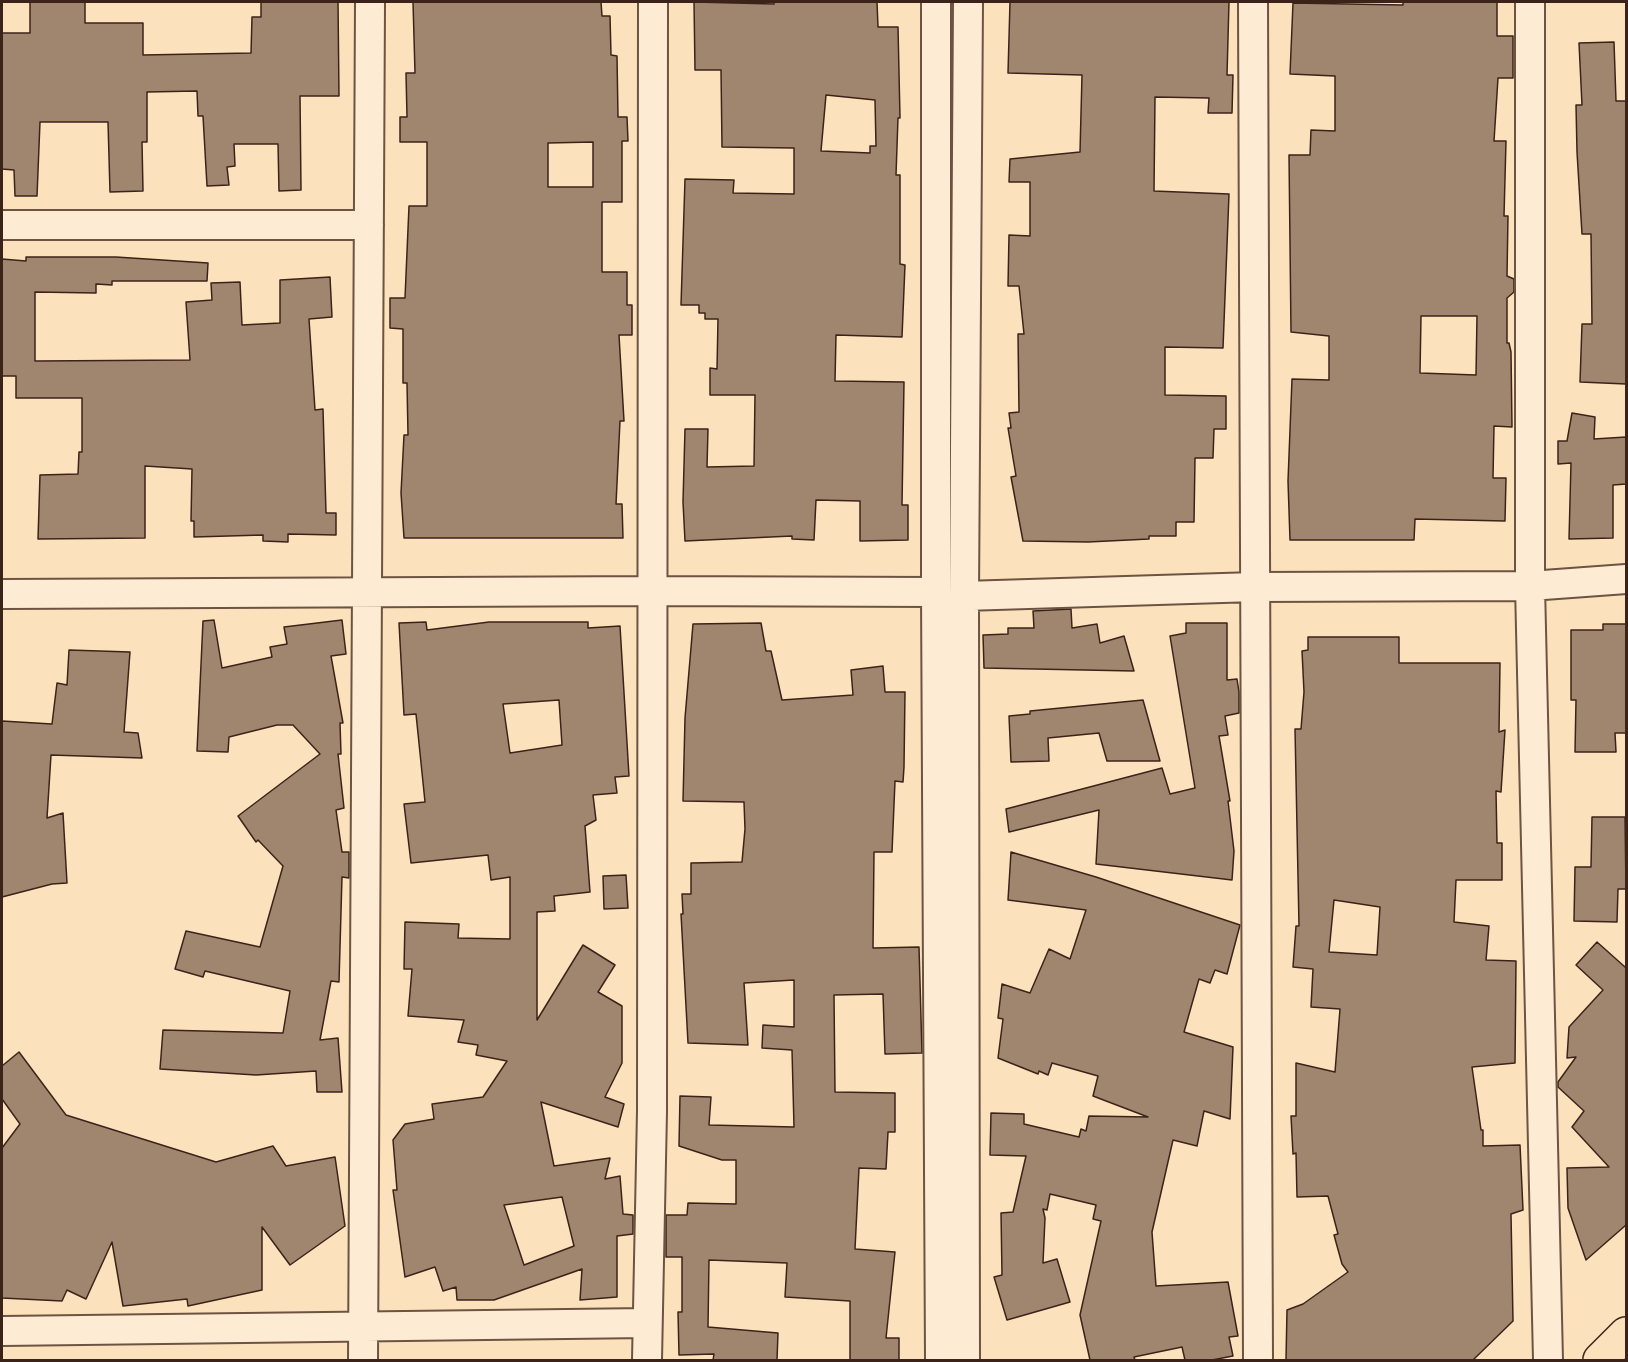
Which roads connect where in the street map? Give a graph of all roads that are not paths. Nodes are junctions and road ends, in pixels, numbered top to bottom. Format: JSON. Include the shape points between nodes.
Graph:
{"nodes":[{"id":1,"x":370,"y":2,"type":"edge"},
{"id":2,"x":652,"y":2,"type":"edge"},
{"id":3,"x":936,"y":2,"type":"edge"},
{"id":4,"x":968,"y":2,"type":"edge"},
{"id":5,"x":1253,"y":2,"type":"edge"},
{"id":6,"x":1530,"y":2,"type":"edge"},
{"id":7,"x":2,"y":225,"type":"edge"},
{"id":8,"x":369,"y":225,"type":"junction"},
{"id":9,"x":1626,"y":579,"type":"edge"},
{"id":10,"x":1530,"y":586,"type":"junction"},
{"id":11,"x":1255,"y":587,"type":"junction"},
{"id":12,"x":653,"y":591,"type":"junction"},
{"id":13,"x":366,"y":592,"type":"junction"},
{"id":14,"x":936,"y":592,"type":"junction"},
{"id":15,"x":2,"y":594,"type":"edge"},
{"id":16,"x":964,"y":596,"type":"junction"},
{"id":17,"x":647,"y":1323,"type":"junction"},
{"id":18,"x":362,"y":1325,"type":"junction"},
{"id":19,"x":2,"y":1331,"type":"edge"},
{"id":20,"x":1626,"y":1334,"type":"edge"},
{"id":21,"x":363,"y":1360,"type":"edge"},
{"id":22,"x":647,"y":1360,"type":"edge"},
{"id":23,"x":940,"y":1360,"type":"edge"},
{"id":24,"x":965,"y":1360,"type":"edge"},
{"id":25,"x":1258,"y":1360,"type":"edge"},
{"id":26,"x":1548,"y":1360,"type":"edge"},
{"id":27,"x":1600,"y":1360,"type":"edge"}],
"edges":[{"from":1,"to":8,"type":"street"},
{"from":2,"to":12,"type":"street"},
{"from":3,"to":14,"type":"street"},
{"from":4,"to":16,"type":"street"},
{"from":5,"to":11,"type":"street"},
{"from":6,"to":10,"type":"street"},
{"from":7,"to":8,"type":"street"},
{"from":8,"to":13,"type":"street"},
{"from":9,"to":10,"type":"street"},
{"from":10,"to":11,"type":"street"},
{"from":10,"to":26,"type":"street"},
{"from":11,"to":16,"type":"street"},
{"from":11,"to":25,"type":"street"},
{"from":12,"to":13,"type":"street"},
{"from":12,"to":14,"type":"street"},
{"from":12,"to":17,"type":"street","via":[[652,1111]]},
{"from":13,"to":15,"type":"street"},
{"from":13,"to":18,"type":"street"},
{"from":14,"to":23,"type":"street"},
{"from":16,"to":24,"type":"street"},
{"from":17,"to":18,"type":"street"},
{"from":17,"to":22,"type":"street"},
{"from":18,"to":19,"type":"street"},
{"from":18,"to":21,"type":"street"},
{"from":20,"to":27,"type":"highway"}]}
